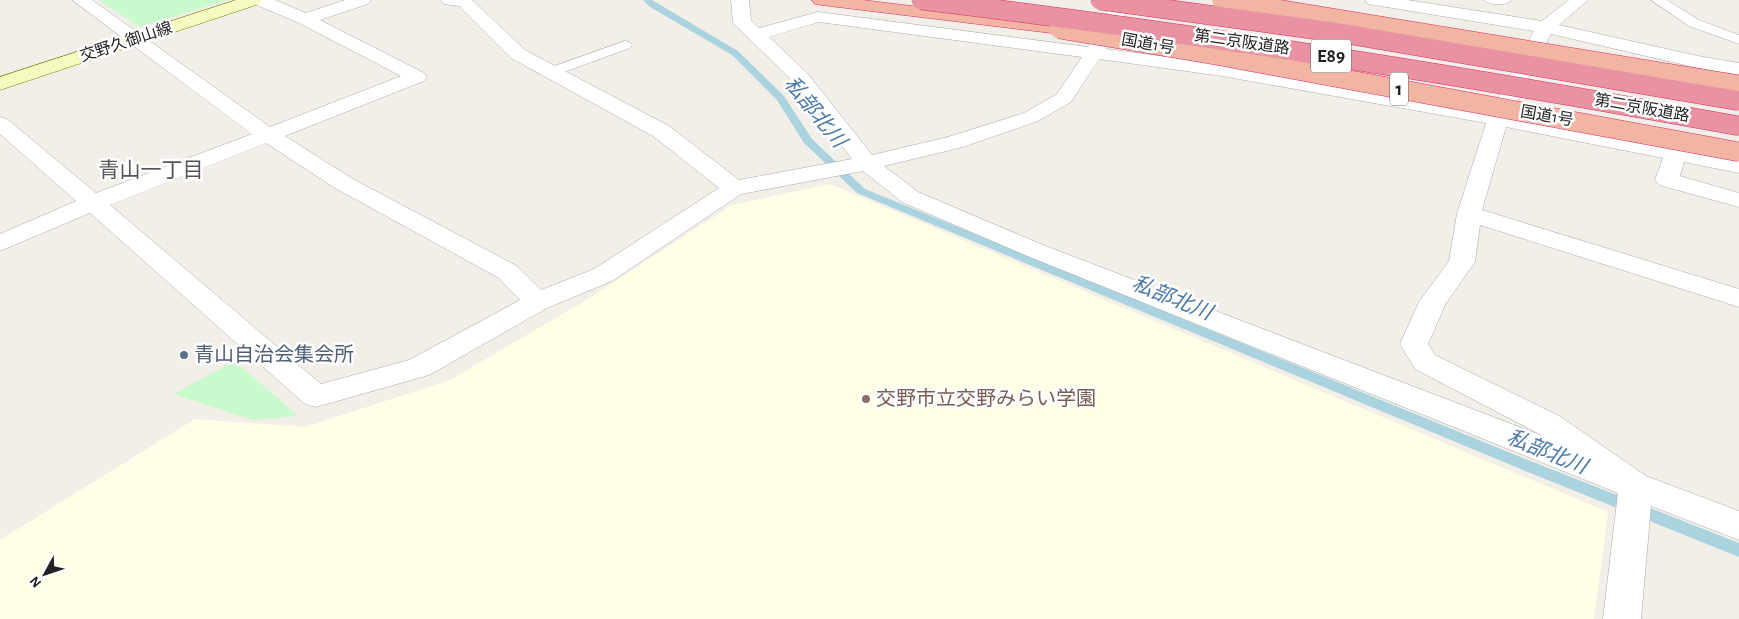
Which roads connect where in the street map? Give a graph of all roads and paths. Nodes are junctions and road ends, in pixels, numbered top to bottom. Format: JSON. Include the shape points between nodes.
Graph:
{"nodes":[{"id":1,"x":80,"y":0,"type":"edge"},
{"id":2,"x":253,"y":0,"type":"edge"},
{"id":3,"x":260,"y":0,"type":"edge"},
{"id":4,"x":362,"y":0,"type":"edge"},
{"id":5,"x":450,"y":0,"type":"edge"},
{"id":6,"x":740,"y":0,"type":"edge"},
{"id":7,"x":821,"y":0,"type":"edge"},
{"id":8,"x":921,"y":0,"type":"edge"},
{"id":9,"x":1100,"y":0,"type":"edge"},
{"id":10,"x":1123,"y":0,"type":"edge"},
{"id":11,"x":1222,"y":0,"type":"edge"},
{"id":12,"x":1374,"y":0,"type":"edge"},
{"id":13,"x":1491,"y":0,"type":"edge"},
{"id":14,"x":1505,"y":0,"type":"edge"},
{"id":15,"x":1579,"y":0,"type":"edge"},
{"id":16,"x":1658,"y":0,"type":"edge"},
{"id":17,"x":305,"y":20,"type":"junction"},
{"id":18,"x":1545,"y":27,"type":"junction"},
{"id":19,"x":756,"y":35,"type":"junction"},
{"id":20,"x":137,"y":38,"type":"junction"},
{"id":21,"x":1739,"y":40,"type":"edge"},
{"id":22,"x":625,"y":45,"type":"dead end"},
{"id":23,"x":1094,"y":53,"type":"junction"},
{"id":24,"x":1739,"y":69,"type":"edge"},
{"id":25,"x":551,"y":72,"type":"junction"},
{"id":26,"x":0,"y":84,"type":"edge"},
{"id":27,"x":1739,"y":85,"type":"edge"},
{"id":28,"x":1739,"y":102,"type":"edge"},
{"id":29,"x":1498,"y":119,"type":"junction"},
{"id":30,"x":0,"y":123,"type":"edge"},
{"id":31,"x":1739,"y":126,"type":"edge"},
{"id":32,"x":268,"y":135,"type":"junction"},
{"id":33,"x":1739,"y":152,"type":"edge"},
{"id":34,"x":1675,"y":154,"type":"junction"},
{"id":35,"x":867,"y":164,"type":"junction"},
{"id":36,"x":1739,"y":166,"type":"edge"},
{"id":37,"x":734,"y":188,"type":"junction"},
{"id":38,"x":1739,"y":200,"type":"edge"},
{"id":39,"x":93,"y":203,"type":"junction"},
{"id":40,"x":1469,"y":214,"type":"junction"},
{"id":41,"x":0,"y":243,"type":"edge"},
{"id":42,"x":1739,"y":298,"type":"edge"},
{"id":43,"x":537,"y":302,"type":"junction"},
{"id":44,"x":1636,"y":486,"type":"junction"},
{"id":45,"x":1739,"y":526,"type":"edge"},
{"id":46,"x":1622,"y":619,"type":"edge"}],
"edges":[{"from":1,"to":20,"type":"street"},
{"from":2,"to":20,"type":"main road","name":"交野久御山線"},
{"from":3,"to":17,"type":"street"},
{"from":4,"to":17,"type":"street"},
{"from":5,"to":25,"type":"street","via":[[464,2],[518,54]]},
{"from":6,"to":19,"type":"street","via":[[742,22]]},
{"from":7,"to":33,"type":"highway","name":"国道1号","number":"1","bridge":true,"via":[[1059,29]]},
{"from":8,"to":31,"type":"highway","name":"第二京阪道路","number":"E89","bridge":true,"via":[[1233,40]]},
{"from":9,"to":28,"type":"highway","name":"第二京阪道路","number":"E89","bridge":true,"via":[[1381,39]]},
{"from":10,"to":23,"type":"street"},
{"from":11,"to":27,"type":"highway","bridge":true},
{"from":12,"to":18,"type":"street"},
{"from":13,"to":14,"type":"lane"},
{"from":15,"to":18,"type":"street"},
{"from":16,"to":21,"type":"lane","via":[[1694,23]]},
{"from":17,"to":32,"type":"street","via":[[417,77]]},
{"from":18,"to":24,"type":"street"},
{"from":18,"to":29,"type":"street"},
{"from":19,"to":23,"type":"street","via":[[818,17]]},
{"from":19,"to":35,"type":"street","via":[[801,78]]},
{"from":20,"to":26,"type":"main road","name":"交野久御山線"},
{"from":20,"to":32,"type":"street"},
{"from":22,"to":25,"type":"lane"},
{"from":23,"to":29,"type":"street","via":[[1222,70]]},
{"from":23,"to":35,"type":"street","via":[[1064,98],[1031,117],[955,142]]},
{"from":25,"to":37,"type":"street","via":[[660,132]]},
{"from":29,"to":34,"type":"street"},
{"from":29,"to":40,"type":"street"},
{"from":30,"to":39,"type":"street"},
{"from":32,"to":39,"type":"street"},
{"from":32,"to":43,"type":"street","via":[[343,183],[508,272]]},
{"from":34,"to":36,"type":"street"},
{"from":34,"to":38,"type":"street","via":[[1668,180]]},
{"from":35,"to":37,"type":"street"},
{"from":35,"to":44,"type":"street","via":[[910,197],[1034,250]]},
{"from":37,"to":43,"type":"street","via":[[603,275]]},
{"from":39,"to":41,"type":"street"},
{"from":39,"to":43,"type":"street","via":[[316,396],[419,368]]},
{"from":40,"to":42,"type":"street"},
{"from":40,"to":44,"type":"street","via":[[1462,262],[1433,302],[1414,344],[1425,362],[1550,425]]},
{"from":44,"to":45,"type":"street"},
{"from":44,"to":46,"type":"street"}]}
